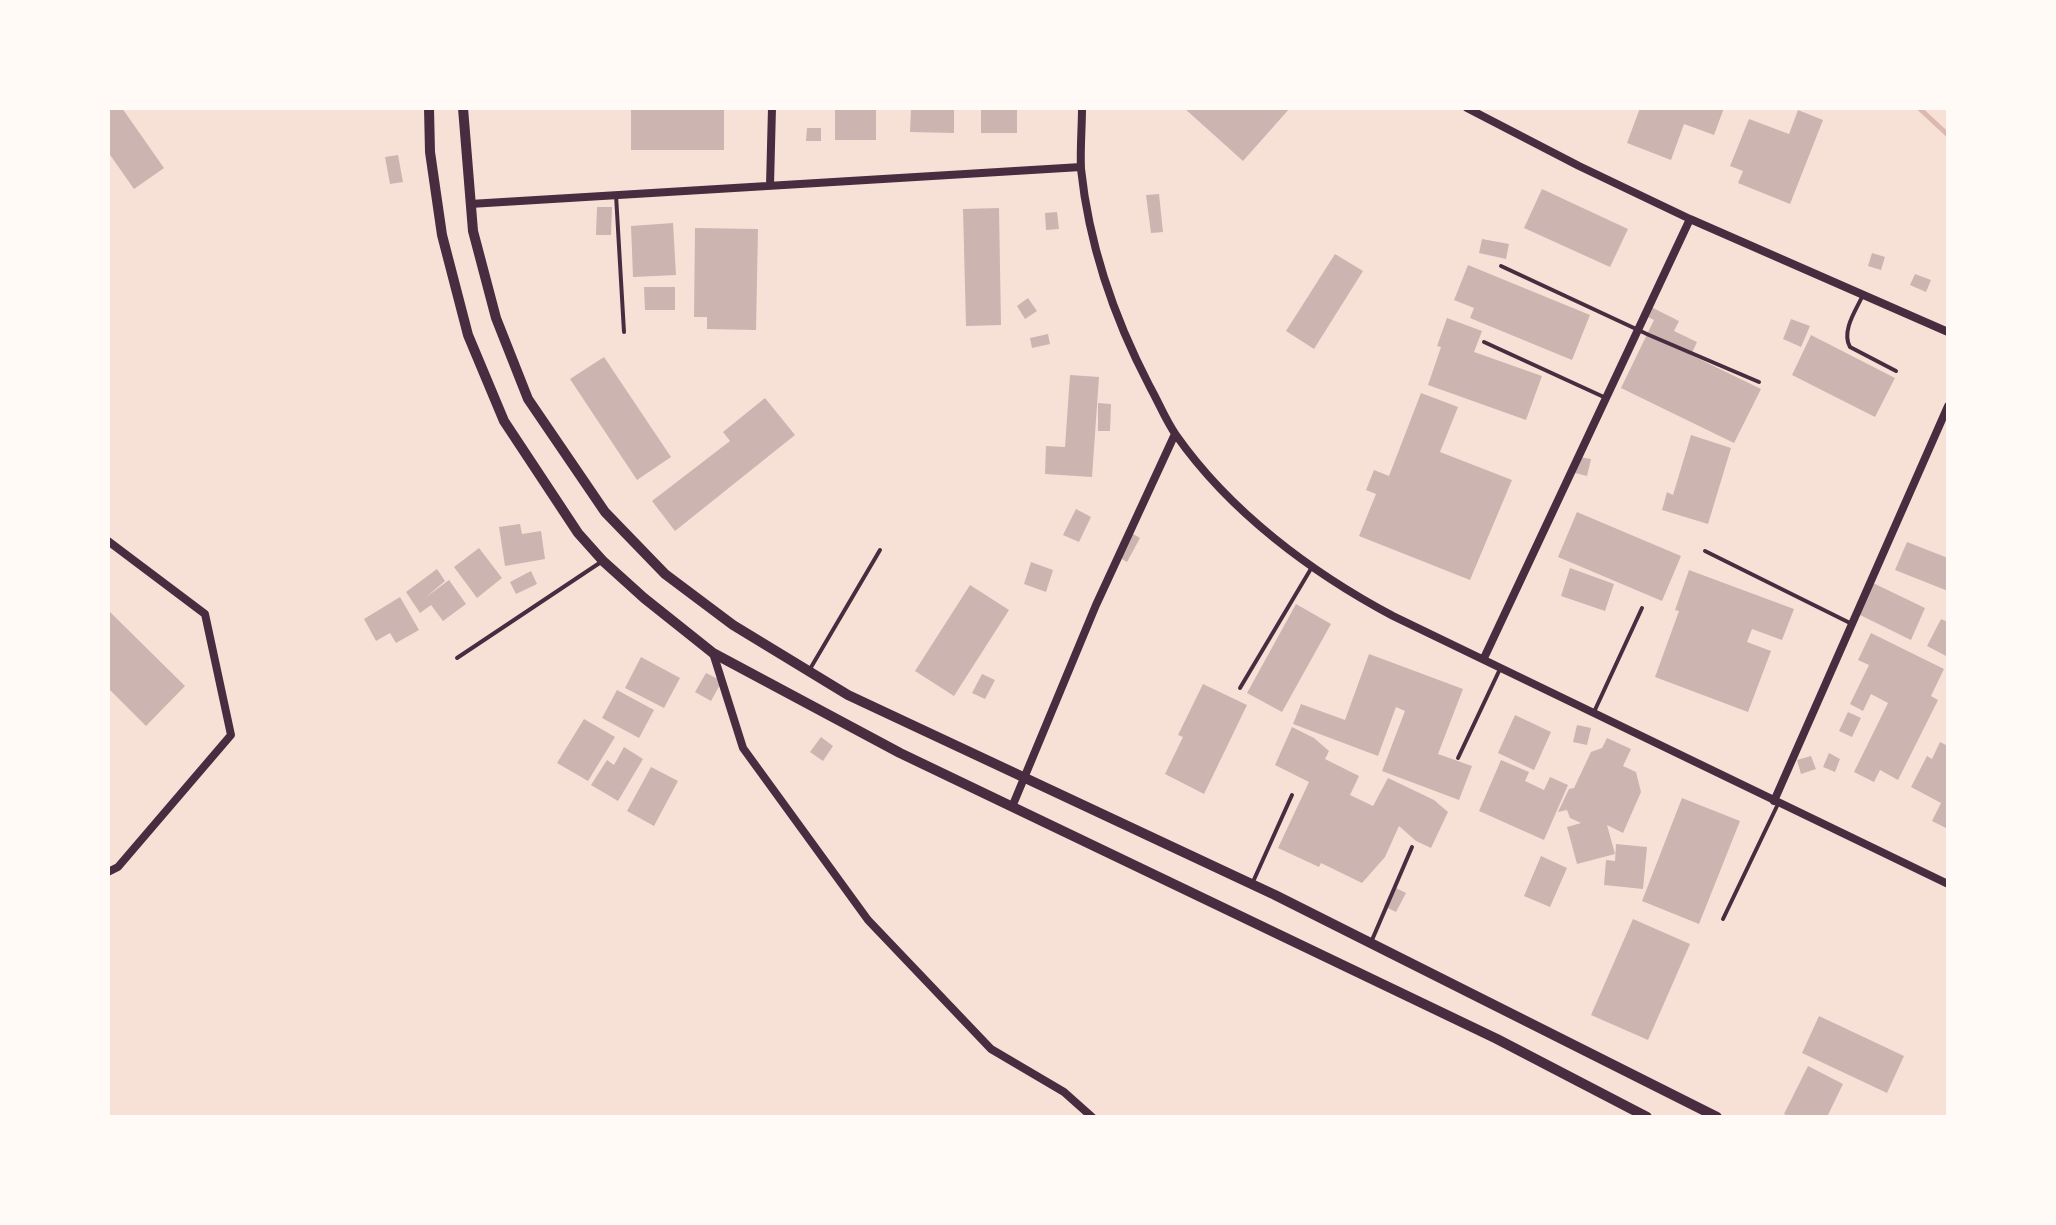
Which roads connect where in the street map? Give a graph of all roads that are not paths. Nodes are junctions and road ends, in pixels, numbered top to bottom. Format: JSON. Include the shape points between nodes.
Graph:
{"nodes":[{"id":1,"x":429,"y":108,"type":"edge"},
{"id":2,"x":463,"y":108,"type":"edge"},
{"id":3,"x":772,"y":108,"type":"edge"},
{"id":4,"x":1082,"y":108,"type":"edge"},
{"id":5,"x":1467,"y":108,"type":"edge"},
{"id":6,"x":1081,"y":167,"type":"junction"},
{"id":7,"x":770,"y":185,"type":"junction"},
{"id":8,"x":616,"y":195,"type":"junction"},
{"id":9,"x":470,"y":204,"type":"junction"},
{"id":10,"x":1690,"y":219,"type":"junction"},
{"id":11,"x":1501,"y":266,"type":"dead end"},
{"id":12,"x":1863,"y":295,"type":"junction"},
{"id":13,"x":1638,"y":330,"type":"junction"},
{"id":14,"x":624,"y":332,"type":"dead end"},
{"id":15,"x":1948,"y":332,"type":"edge"},
{"id":16,"x":1484,"y":342,"type":"dead end"},
{"id":17,"x":1896,"y":371,"type":"dead end"},
{"id":18,"x":1759,"y":382,"type":"dead end"},
{"id":19,"x":1606,"y":398,"type":"junction"},
{"id":20,"x":1948,"y":406,"type":"edge"},
{"id":21,"x":1175,"y":434,"type":"junction"},
{"id":22,"x":108,"y":541,"type":"edge"},
{"id":23,"x":880,"y":550,"type":"dead end"},
{"id":24,"x":1705,"y":551,"type":"dead end"},
{"id":25,"x":603,"y":561,"type":"junction"},
{"id":26,"x":1312,"y":567,"type":"junction"},
{"id":27,"x":1642,"y":608,"type":"dead end"},
{"id":28,"x":1852,"y":624,"type":"junction"},
{"id":29,"x":713,"y":653,"type":"junction"},
{"id":30,"x":457,"y":658,"type":"dead end"},
{"id":31,"x":1484,"y":658,"type":"junction"},
{"id":32,"x":1501,"y":666,"type":"junction"},
{"id":33,"x":809,"y":671,"type":"junction"},
{"id":34,"x":1240,"y":688,"type":"dead end"},
{"id":35,"x":1594,"y":712,"type":"junction"},
{"id":36,"x":1458,"y":758,"type":"dead end"},
{"id":37,"x":1024,"y":777,"type":"junction"},
{"id":38,"x":1292,"y":795,"type":"dead end"},
{"id":39,"x":1776,"y":803,"type":"junction"},
{"id":40,"x":1012,"y":807,"type":"junction"},
{"id":41,"x":1412,"y":847,"type":"dead end"},
{"id":42,"x":108,"y":872,"type":"edge"},
{"id":43,"x":1251,"y":884,"type":"junction"},
{"id":44,"x":1948,"y":884,"type":"edge"},
{"id":45,"x":1723,"y":919,"type":"dead end"},
{"id":46,"x":1371,"y":943,"type":"junction"},
{"id":47,"x":1092,"y":1117,"type":"edge"},
{"id":48,"x":1647,"y":1117,"type":"edge"},
{"id":49,"x":1717,"y":1117,"type":"edge"}],
"edges":[{"from":1,"to":25,"type":"street","via":[[442,235],[468,335],[504,421],[578,533]]},
{"from":2,"to":9,"type":"street"},
{"from":3,"to":7,"type":"street"},
{"from":4,"to":6,"type":"street"},
{"from":5,"to":10,"type":"street"},
{"from":6,"to":7,"type":"street"},
{"from":6,"to":21,"type":"street","via":[[1104,281],[1129,346]]},
{"from":7,"to":8,"type":"street"},
{"from":8,"to":9,"type":"street"},
{"from":8,"to":14,"type":"lane"},
{"from":9,"to":33,"type":"street","via":[[496,318],[528,399],[605,512],[665,574],[733,625]]},
{"from":10,"to":12,"type":"street"},
{"from":10,"to":13,"type":"street"},
{"from":11,"to":13,"type":"lane"},
{"from":12,"to":15,"type":"street"},
{"from":12,"to":17,"type":"lane","via":[[1847,341]]},
{"from":13,"to":18,"type":"lane"},
{"from":13,"to":19,"type":"street"},
{"from":16,"to":19,"type":"lane"},
{"from":19,"to":31,"type":"street"},
{"from":20,"to":28,"type":"street"},
{"from":21,"to":26,"type":"street","via":[[1250,517]]},
{"from":21,"to":37,"type":"street"},
{"from":22,"to":42,"type":"street","via":[[205,614],[231,735],[118,867]]},
{"from":23,"to":33,"type":"lane"},
{"from":24,"to":28,"type":"lane"},
{"from":25,"to":29,"type":"street"},
{"from":25,"to":30,"type":"lane"},
{"from":26,"to":31,"type":"street","via":[[1393,616]]},
{"from":26,"to":34,"type":"lane"},
{"from":27,"to":35,"type":"lane"},
{"from":28,"to":39,"type":"street"},
{"from":29,"to":40,"type":"street"},
{"from":29,"to":47,"type":"street","via":[[743,748],[868,920],[991,1049],[1064,1092]]},
{"from":31,"to":32,"type":"street"},
{"from":32,"to":35,"type":"street"},
{"from":32,"to":36,"type":"lane"},
{"from":33,"to":37,"type":"street","via":[[910,726]]},
{"from":35,"to":39,"type":"street"},
{"from":37,"to":40,"type":"street"},
{"from":37,"to":43,"type":"street"},
{"from":38,"to":43,"type":"lane"},
{"from":39,"to":44,"type":"street"},
{"from":39,"to":45,"type":"lane"},
{"from":40,"to":48,"type":"street","via":[[1497,1039]]},
{"from":41,"to":46,"type":"lane"},
{"from":43,"to":46,"type":"street"},
{"from":46,"to":49,"type":"street"}]}
